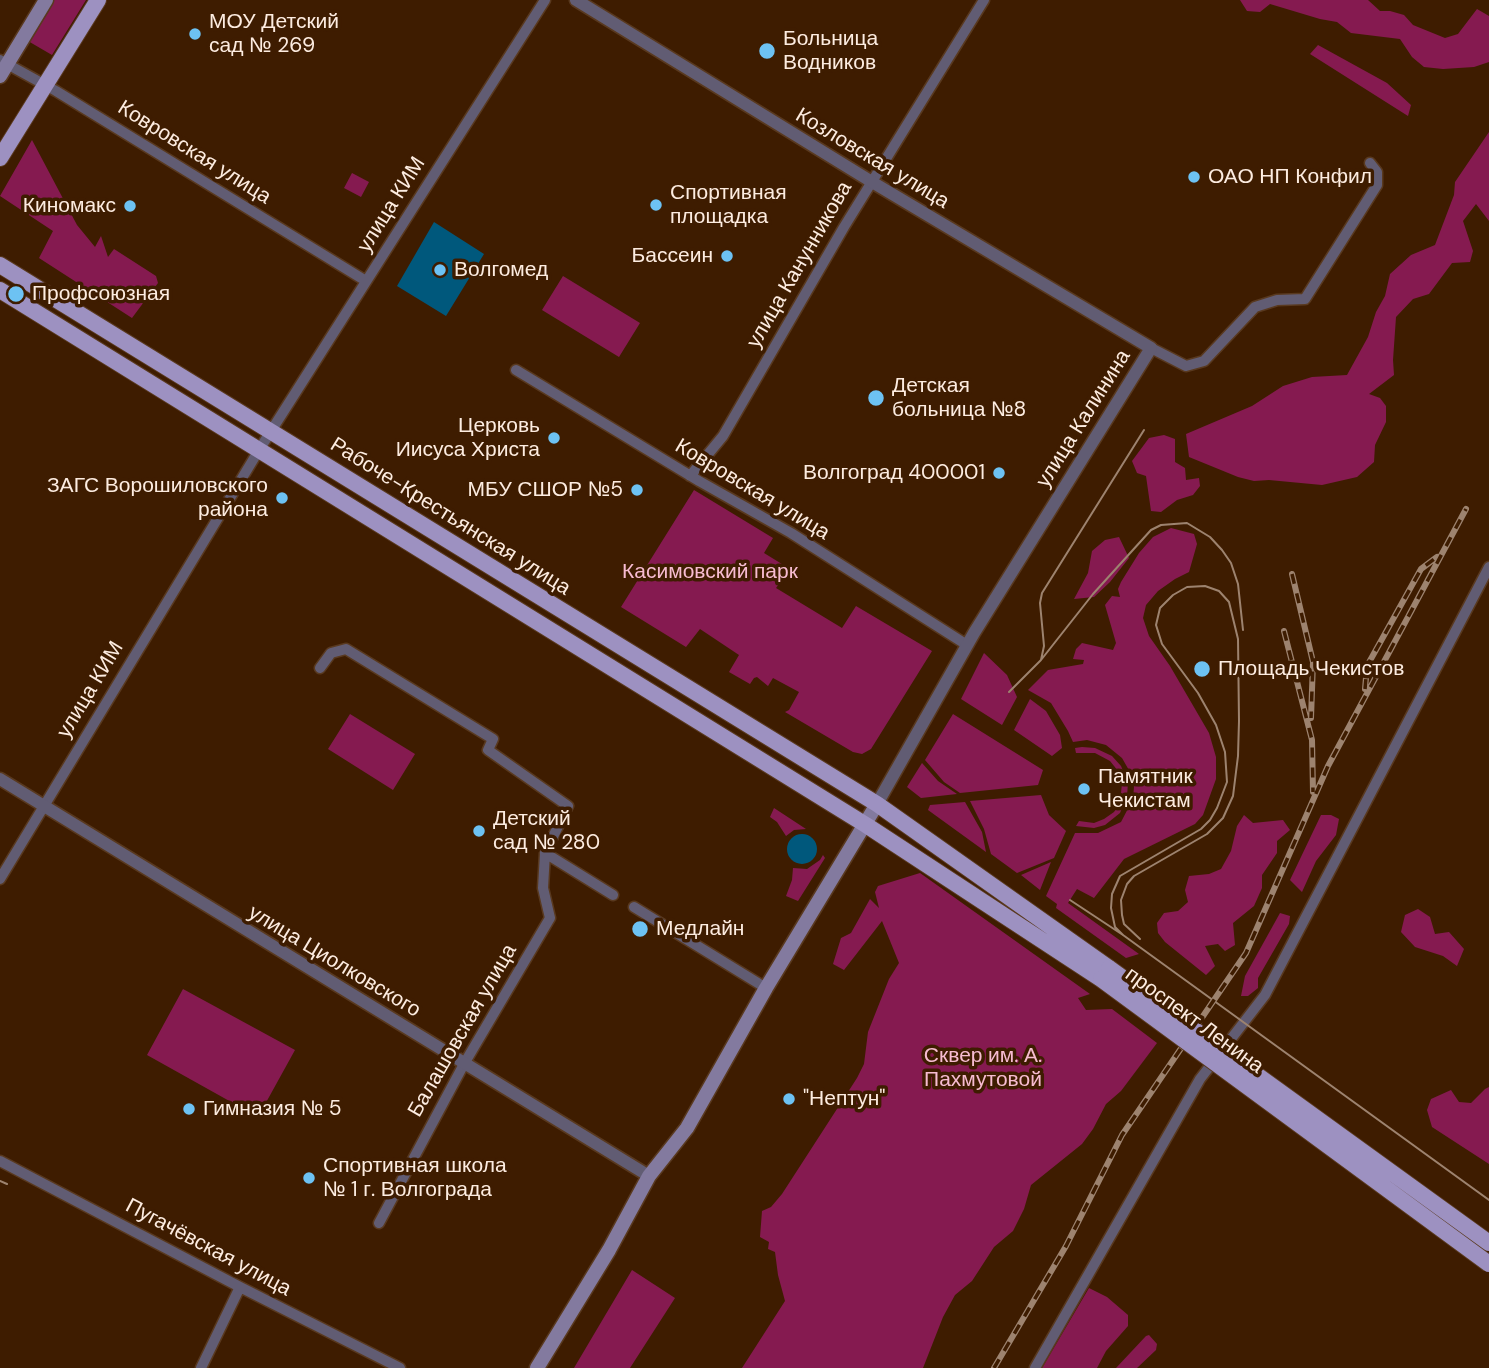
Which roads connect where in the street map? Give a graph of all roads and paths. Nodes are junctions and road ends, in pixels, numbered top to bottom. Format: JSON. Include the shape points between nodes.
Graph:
{"nodes":[{"id":1,"x":46,"y":0,"type":"edge"},
{"id":2,"x":98,"y":0,"type":"edge"},
{"id":3,"x":545,"y":0,"type":"edge"},
{"id":4,"x":576,"y":0,"type":"edge"},
{"id":5,"x":985,"y":0,"type":"edge"},
{"id":6,"x":2,"y":67,"type":"edge"},
{"id":7,"x":47,"y":85,"type":"junction"},
{"id":8,"x":0,"y":158,"type":"edge"},
{"id":9,"x":1370,"y":163,"type":"dead end"},
{"id":10,"x":872,"y":182,"type":"junction"},
{"id":11,"x":0,"y":265,"type":"edge"},
{"id":12,"x":366,"y":281,"type":"junction"},
{"id":13,"x":0,"y":290,"type":"edge"},
{"id":14,"x":1151,"y":348,"type":"junction"},
{"id":15,"x":516,"y":370,"type":"dead end"},
{"id":16,"x":271,"y":432,"type":"junction"},
{"id":17,"x":259,"y":450,"type":"junction"},
{"id":18,"x":690,"y":476,"type":"junction"},
{"id":19,"x":1489,"y":567,"type":"edge"},
{"id":20,"x":967,"y":645,"type":"junction"},
{"id":21,"x":320,"y":668,"type":"dead end"},
{"id":22,"x":0,"y":779,"type":"edge"},
{"id":23,"x":877,"y":804,"type":"junction"},
{"id":24,"x":43,"y":807,"type":"junction"},
{"id":25,"x":866,"y":825,"type":"junction"},
{"id":26,"x":545,"y":853,"type":"junction"},
{"id":27,"x":0,"y":879,"type":"edge"},
{"id":28,"x":613,"y":895,"type":"dead end"},
{"id":29,"x":634,"y":907,"type":"dead end"},
{"id":30,"x":1105,"y":974,"type":"junction"},
{"id":31,"x":766,"y":988,"type":"junction"},
{"id":32,"x":464,"y":1065,"type":"junction"},
{"id":33,"x":0,"y":1161,"type":"edge"},
{"id":34,"x":649,"y":1177,"type":"junction"},
{"id":35,"x":379,"y":1223,"type":"dead end"},
{"id":36,"x":1489,"y":1243,"type":"edge"},
{"id":37,"x":1489,"y":1264,"type":"edge"},
{"id":38,"x":240,"y":1287,"type":"junction"},
{"id":39,"x":201,"y":1368,"type":"edge"},
{"id":40,"x":400,"y":1368,"type":"edge"},
{"id":41,"x":537,"y":1368,"type":"edge"},
{"id":42,"x":1035,"y":1368,"type":"edge"}],
"edges":[{"from":1,"to":6,"type":"main road"},
{"from":2,"to":7,"type":"main road"},
{"from":3,"to":12,"type":"street","name":"улица КИМ"},
{"from":4,"to":10,"type":"street","name":"Козловская улица"},
{"from":5,"to":10,"type":"street","name":"улица Канунникова"},
{"from":6,"to":7,"type":"street","name":"Ковровская улица"},
{"from":7,"to":8,"type":"main road"},
{"from":7,"to":12,"type":"street","name":"Ковровская улица"},
{"from":9,"to":14,"type":"street","name":"улица Калинина","via":[[1377,172],[1377,185],[1305,299],[1255,307],[1204,361],[1186,366]]},
{"from":10,"to":14,"type":"street","name":"Козловская улица"},
{"from":10,"to":18,"type":"street","name":"улица Канунникова","via":[[723,436]]},
{"from":11,"to":16,"type":"main road","name":"Рабоче-Крестьянская улица"},
{"from":12,"to":16,"type":"street","name":"улица КИМ"},
{"from":13,"to":17,"type":"main road","name":"Рабоче-Крестьянская улица"},
{"from":14,"to":20,"type":"street","name":"улица Калинина"},
{"from":15,"to":18,"type":"street","name":"Ковровская улица"},
{"from":16,"to":17,"type":"street","name":"улица КИМ"},
{"from":16,"to":23,"type":"main road","name":"Рабоче-Крестьянская улица"},
{"from":17,"to":24,"type":"street","name":"улица КИМ"},
{"from":17,"to":25,"type":"main road","name":"Рабоче-Крестьянская улица"},
{"from":18,"to":20,"type":"street","name":"Ковровская улица","via":[[791,533]]},
{"from":19,"to":42,"type":"street","via":[[1265,995],[1200,1079]]},
{"from":20,"to":23,"type":"street","name":"улица Калинина"},
{"from":21,"to":26,"type":"street","via":[[331,653],[346,649],[494,739],[488,750],[568,806]]},
{"from":22,"to":24,"type":"street","name":"улица Циолковского"},
{"from":23,"to":25,"type":"main road"},
{"from":23,"to":30,"type":"main road","name":"проспект Ленина"},
{"from":24,"to":27,"type":"street","name":"улица КИМ"},
{"from":24,"to":32,"type":"street","name":"улица Циолковского"},
{"from":25,"to":30,"type":"main road","name":"проспект Ленина"},
{"from":25,"to":31,"type":"main road"},
{"from":26,"to":28,"type":"street"},
{"from":26,"to":32,"type":"street","name":"Балашовская улица","via":[[543,888],[550,918]]},
{"from":29,"to":31,"type":"street"},
{"from":30,"to":36,"type":"main road","name":"проспект Ленина","bridge":true},
{"from":30,"to":37,"type":"main road","name":"проспект Ленина","bridge":true},
{"from":31,"to":34,"type":"main road","via":[[687,1128]]},
{"from":32,"to":34,"type":"street","name":"улица Циолковского"},
{"from":32,"to":35,"type":"street","name":"Балашовская улица"},
{"from":33,"to":38,"type":"street","name":"Пугачёвская улица"},
{"from":34,"to":41,"type":"main road"},
{"from":38,"to":39,"type":"street"},
{"from":38,"to":40,"type":"street","name":"Пугачёвская улица"}]}
